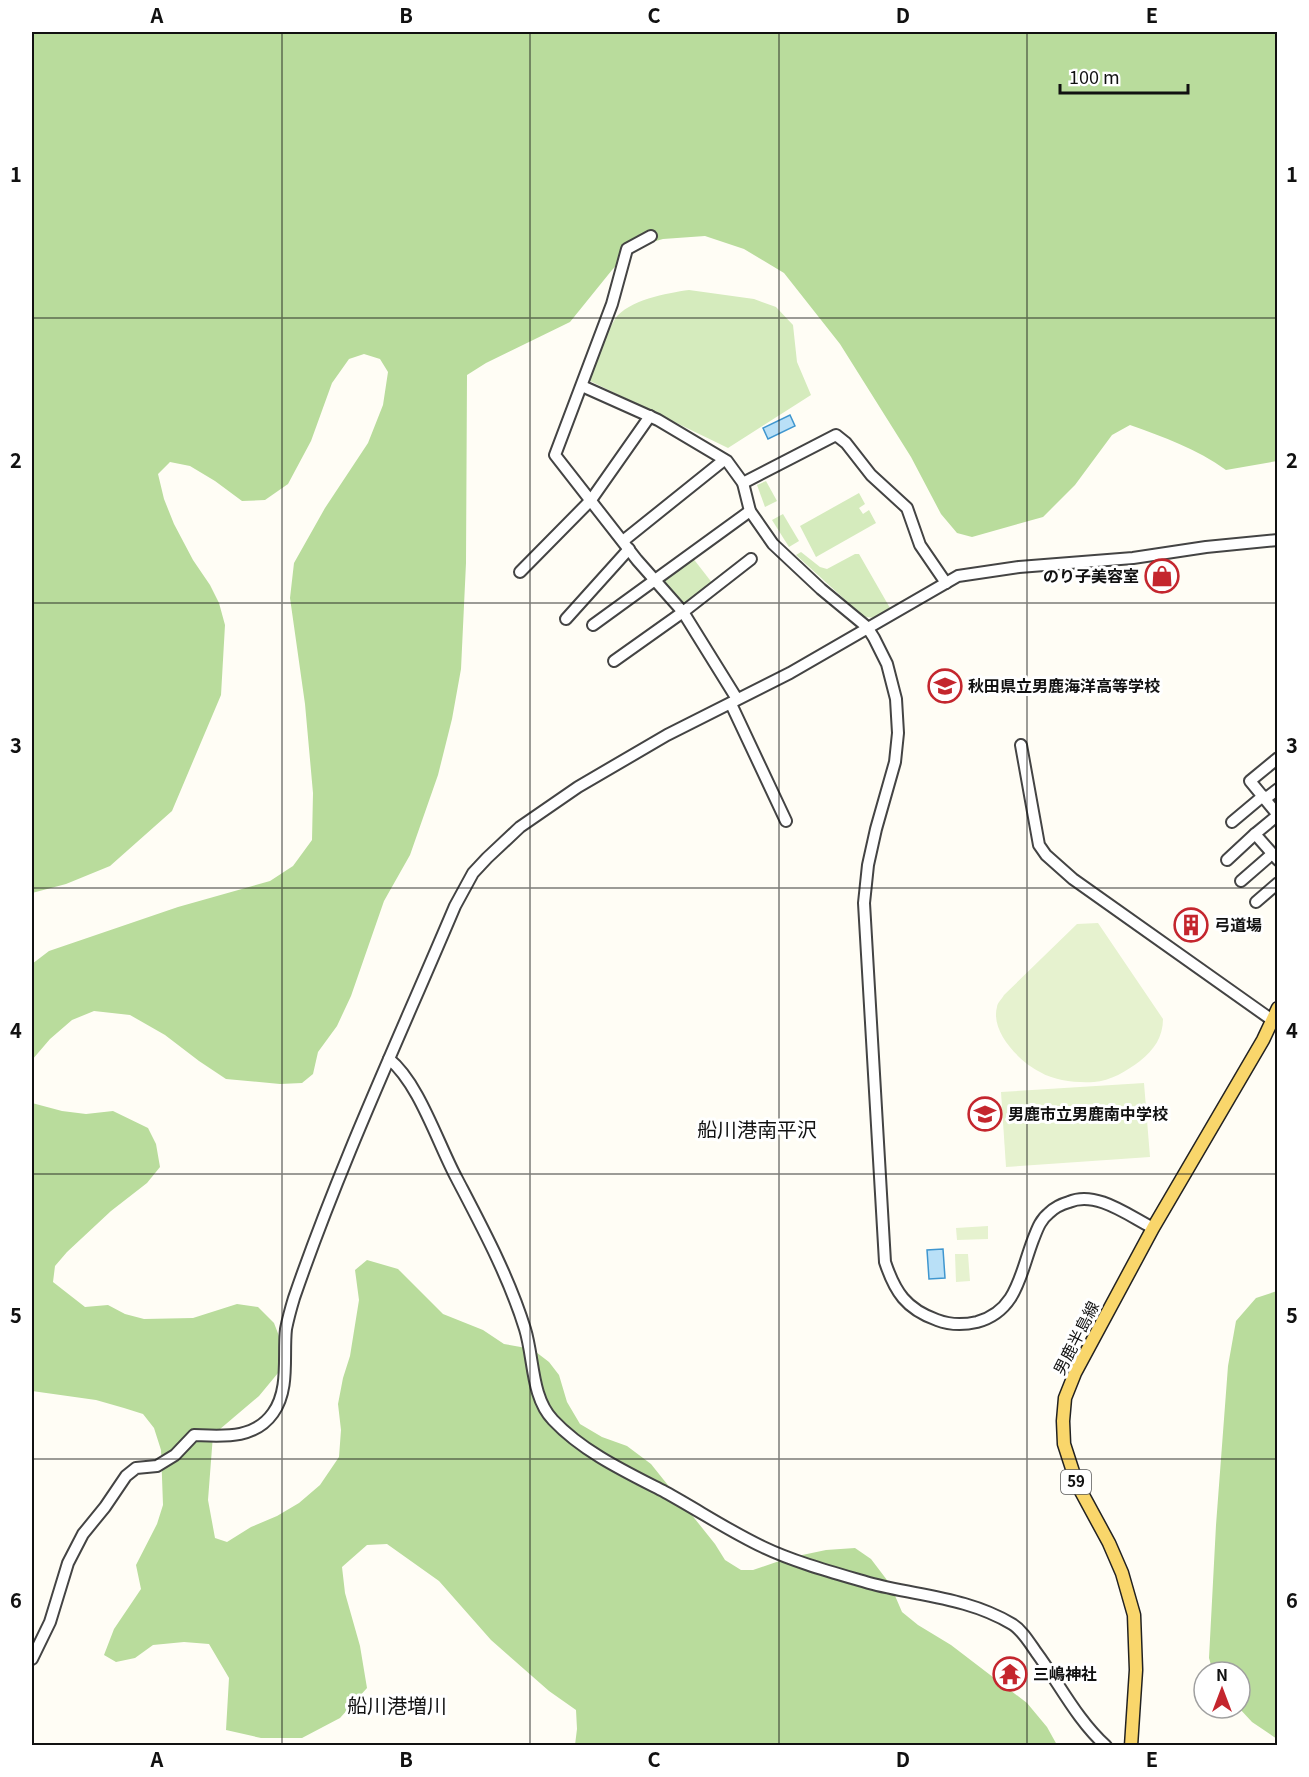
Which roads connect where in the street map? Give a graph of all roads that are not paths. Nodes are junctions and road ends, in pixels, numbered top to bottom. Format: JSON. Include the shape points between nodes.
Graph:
{"nodes":[{"id":1,"x":651,"y":236,"type":"dead end"},
{"id":2,"x":582,"y":386,"type":"junction"},
{"id":3,"x":650,"y":416,"type":"junction"},
{"id":4,"x":724,"y":460,"type":"junction"},
{"id":5,"x":743,"y":483,"type":"junction"},
{"id":6,"x":591,"y":500,"type":"junction"},
{"id":7,"x":750,"y":511,"type":"junction"},
{"id":8,"x":1278,"y":540,"type":"edge"},
{"id":9,"x":626,"y":545,"type":"junction"},
{"id":10,"x":751,"y":559,"type":"dead end"},
{"id":11,"x":520,"y":572,"type":"dead end"},
{"id":12,"x":655,"y":579,"type":"junction"},
{"id":13,"x":946,"y":583,"type":"junction"},
{"id":14,"x":683,"y":612,"type":"junction"},
{"id":15,"x":566,"y":619,"type":"dead end"},
{"id":16,"x":593,"y":625,"type":"dead end"},
{"id":17,"x":867,"y":627,"type":"junction"},
{"id":18,"x":614,"y":661,"type":"dead end"},
{"id":19,"x":734,"y":702,"type":"junction"},
{"id":20,"x":1021,"y":745,"type":"dead end"},
{"id":21,"x":1278,"y":758,"type":"edge"},
{"id":22,"x":1278,"y":789,"type":"edge"},
{"id":23,"x":1264,"y":798,"type":"junction"},
{"id":24,"x":1278,"y":815,"type":"edge"},
{"id":25,"x":786,"y":821,"type":"dead end"},
{"id":26,"x":1232,"y":822,"type":"dead end"},
{"id":27,"x":1255,"y":834,"type":"junction"},
{"id":28,"x":1275,"y":857,"type":"edge"},
{"id":29,"x":1227,"y":860,"type":"dead end"},
{"id":30,"x":1241,"y":881,"type":"dead end"},
{"id":31,"x":1278,"y":883,"type":"edge"},
{"id":32,"x":1256,"y":902,"type":"dead end"},
{"id":33,"x":1278,"y":1008,"type":"edge"},
{"id":34,"x":1272,"y":1020,"type":"junction"},
{"id":35,"x":389,"y":1059,"type":"junction"},
{"id":36,"x":1152,"y":1228,"type":"junction"},
{"id":37,"x":32,"y":1659,"type":"edge"},
{"id":38,"x":1106,"y":1746,"type":"edge"},
{"id":39,"x":1131,"y":1746,"type":"edge"}],
"edges":[{"from":1,"to":2,"type":"street","via":[[627,249]]},
{"from":2,"to":3,"type":"street"},
{"from":2,"to":6,"type":"street","via":[[555,455]]},
{"from":3,"to":4,"type":"street"},
{"from":3,"to":6,"type":"street"},
{"from":4,"to":5,"type":"street"},
{"from":4,"to":9,"type":"street"},
{"from":5,"to":7,"type":"street"},
{"from":5,"to":13,"type":"street","via":[[836,435],[907,508],[921,545]]},
{"from":6,"to":9,"type":"street"},
{"from":6,"to":11,"type":"street"},
{"from":7,"to":12,"type":"street"},
{"from":7,"to":17,"type":"street","via":[[773,544]]},
{"from":8,"to":13,"type":"street","via":[[1019,567],[958,576]]},
{"from":9,"to":12,"type":"street"},
{"from":9,"to":15,"type":"street"},
{"from":10,"to":14,"type":"street"},
{"from":12,"to":14,"type":"street"},
{"from":12,"to":16,"type":"street"},
{"from":13,"to":17,"type":"street"},
{"from":14,"to":18,"type":"street"},
{"from":14,"to":19,"type":"street"},
{"from":17,"to":19,"type":"street"},
{"from":17,"to":36,"type":"street","via":[[887,664],[896,699],[898,733],[895,762],[868,865],[864,903],[885,1262],[893,1286],[925,1316],[944,1323],[974,1322],[988,1318],[1007,1304],[1039,1224],[1049,1212],[1071,1200],[1095,1199]]},
{"from":19,"to":25,"type":"street"},
{"from":19,"to":35,"type":"street","via":[[603,771],[520,827],[473,873]]},
{"from":20,"to":34,"type":"street","via":[[1040,845],[1046,855],[1073,879]]},
{"from":21,"to":23,"type":"street","via":[[1250,781]]},
{"from":22,"to":23,"type":"street"},
{"from":23,"to":24,"type":"street"},
{"from":23,"to":26,"type":"street"},
{"from":24,"to":27,"type":"street"},
{"from":27,"to":28,"type":"street"},
{"from":27,"to":29,"type":"street"},
{"from":28,"to":30,"type":"street"},
{"from":31,"to":32,"type":"street"},
{"from":33,"to":34,"type":"main road","name":"男鹿半島線","number":"59"},
{"from":34,"to":36,"type":"main road","name":"男鹿半島線","number":"59"},
{"from":35,"to":37,"type":"street","via":[[315,1235],[292,1304],[286,1329],[284,1384],[273,1414],[260,1426],[236,1436],[194,1435],[175,1455],[157,1466],[136,1467],[126,1476],[78,1541],[50,1622]]},
{"from":35,"to":38,"type":"street","via":[[400,1068],[417,1097],[511,1291],[525,1330],[539,1395],[551,1419],[617,1467],[764,1548],[870,1583],[955,1600],[1016,1626],[1092,1733]]},
{"from":36,"to":39,"type":"main road","name":"男鹿半島線","number":"59","via":[[1074,1373],[1065,1398],[1063,1421],[1071,1467],[1122,1573],[1134,1615],[1136,1670]]}]}
